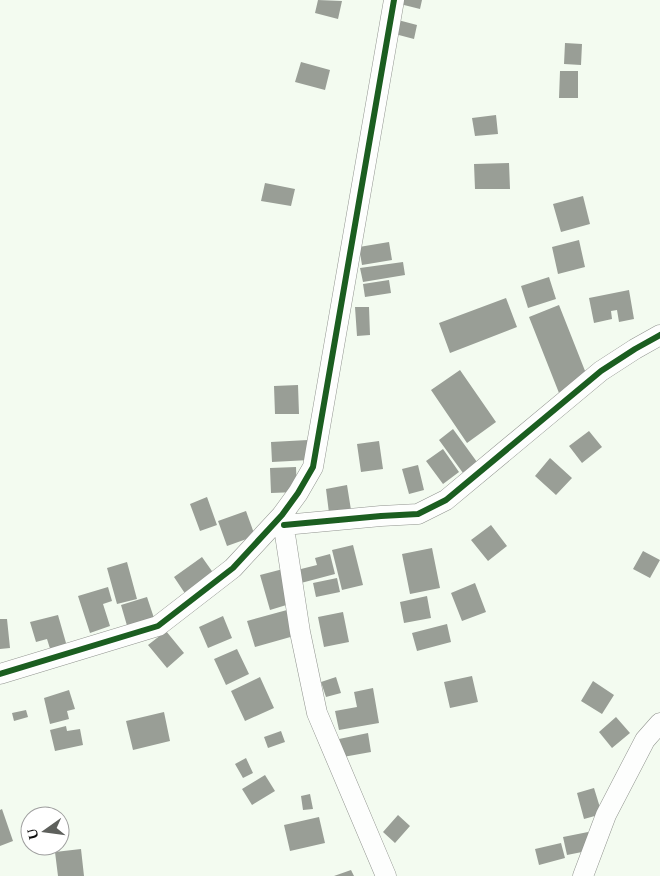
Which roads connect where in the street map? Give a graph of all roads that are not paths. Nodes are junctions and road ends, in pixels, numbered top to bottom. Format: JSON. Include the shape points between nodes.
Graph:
{"nodes":[{"id":1,"x":394,"y":0,"type":"edge"},
{"id":2,"x":660,"y":335,"type":"edge"},
{"id":3,"x":283,"y":520,"type":"junction"},
{"id":4,"x":0,"y":674,"type":"edge"},
{"id":5,"x":660,"y":723,"type":"edge"},
{"id":6,"x":386,"y":876,"type":"edge"},
{"id":7,"x":583,"y":876,"type":"edge"}],
"edges":[{"from":1,"to":3,"type":"street","via":[[313,467]]},
{"from":2,"to":3,"type":"street","via":[[601,371],[446,500],[418,514]]},
{"from":3,"to":4,"type":"street","via":[[233,568],[158,626]]},
{"from":3,"to":6,"type":"street","via":[[300,632],[317,713]]},
{"from":5,"to":7,"type":"street","via":[[645,740],[606,815]]}]}
